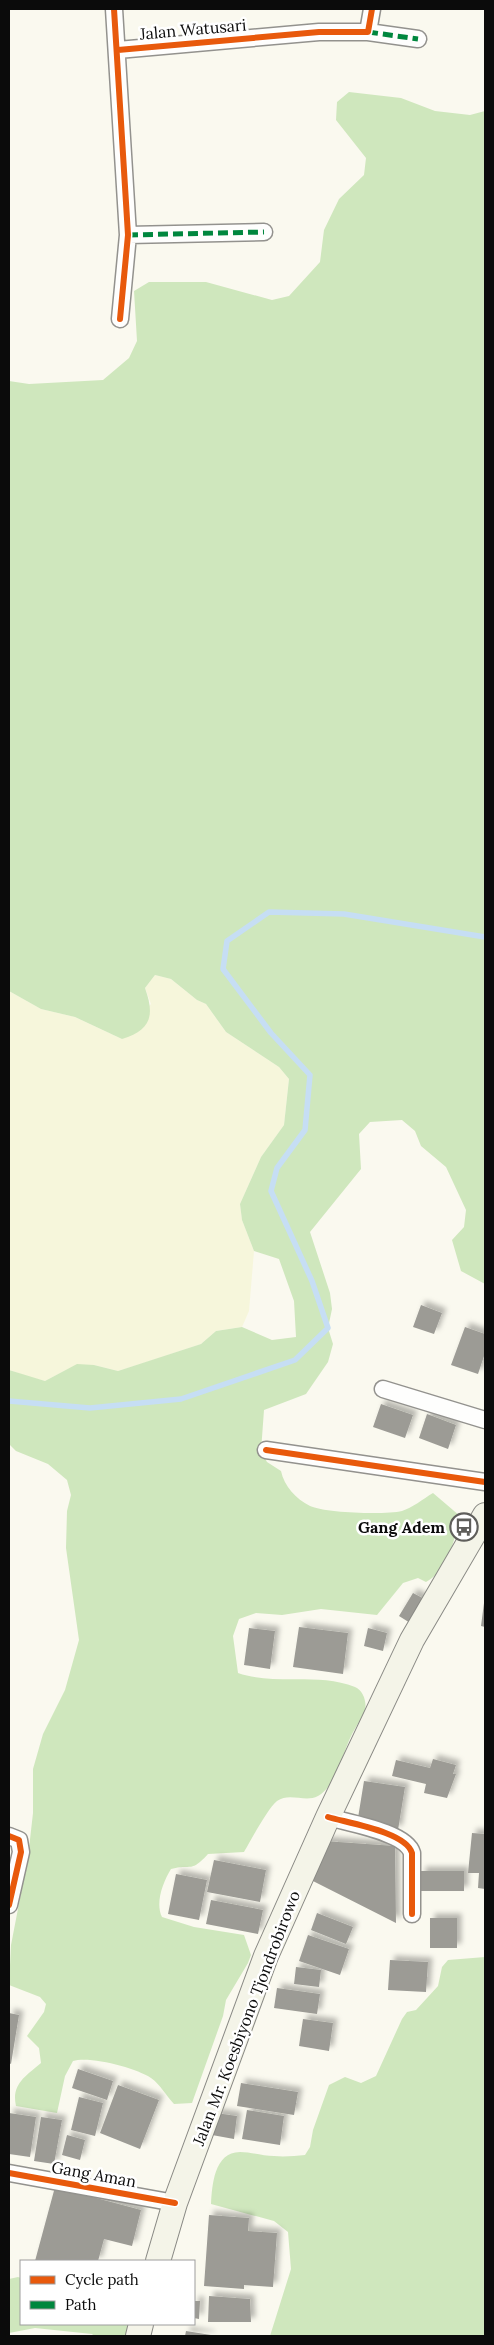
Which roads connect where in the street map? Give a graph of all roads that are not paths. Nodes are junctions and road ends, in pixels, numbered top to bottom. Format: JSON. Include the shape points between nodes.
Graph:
{"nodes":[{"id":1,"x":114,"y":9,"type":"edge"},
{"id":2,"x":372,"y":9,"type":"edge"},
{"id":3,"x":368,"y":32,"type":"junction"},
{"id":4,"x":418,"y":39,"type":"dead end"},
{"id":5,"x":118,"y":50,"type":"junction"},
{"id":6,"x":264,"y":232,"type":"dead end"},
{"id":7,"x":128,"y":235,"type":"junction"},
{"id":8,"x":120,"y":319,"type":"dead end"},
{"id":9,"x":383,"y":1389,"type":"dead end"},
{"id":10,"x":485,"y":1420,"type":"edge"},
{"id":11,"x":266,"y":1450,"type":"dead end"},
{"id":12,"x":485,"y":1482,"type":"edge"},
{"id":13,"x":482,"y":1527,"type":"edge"},
{"id":14,"x":328,"y":1817,"type":"junction"},
{"id":15,"x":9,"y":1836,"type":"edge"},
{"id":16,"x":9,"y":1905,"type":"edge"},
{"id":17,"x":412,"y":1914,"type":"dead end"},
{"id":18,"x":9,"y":2173,"type":"edge"},
{"id":19,"x":175,"y":2202,"type":"junction"},
{"id":20,"x":158,"y":2260,"type":"edge"}],
"edges":[{"from":1,"to":5,"type":"street"},
{"from":2,"to":3,"type":"street"},
{"from":3,"to":4,"type":"street","name":"Jalan Watusari"},
{"from":3,"to":5,"type":"street","name":"Jalan Watusari","via":[[320,32]]},
{"from":5,"to":7,"type":"street"},
{"from":6,"to":7,"type":"street"},
{"from":7,"to":8,"type":"street"},
{"from":9,"to":10,"type":"street"},
{"from":11,"to":12,"type":"street"},
{"from":13,"to":14,"type":"main road","name":"Jalan Mr. Koesbiyono Tjondrobirowo","via":[[412,1640]]},
{"from":14,"to":17,"type":"street","via":[[398,1837],[410,1846]]},
{"from":14,"to":19,"type":"main road","name":"Jalan Mr. Koesbiyono Tjondrobirowo","via":[[266,1956]]},
{"from":15,"to":16,"type":"street","via":[[19,1840],[21,1852]]},
{"from":18,"to":19,"type":"street","name":"Gang Aman"},
{"from":19,"to":20,"type":"main road","name":"Jalan Mr. Koesbiyono Tjondrobirowo"}]}
